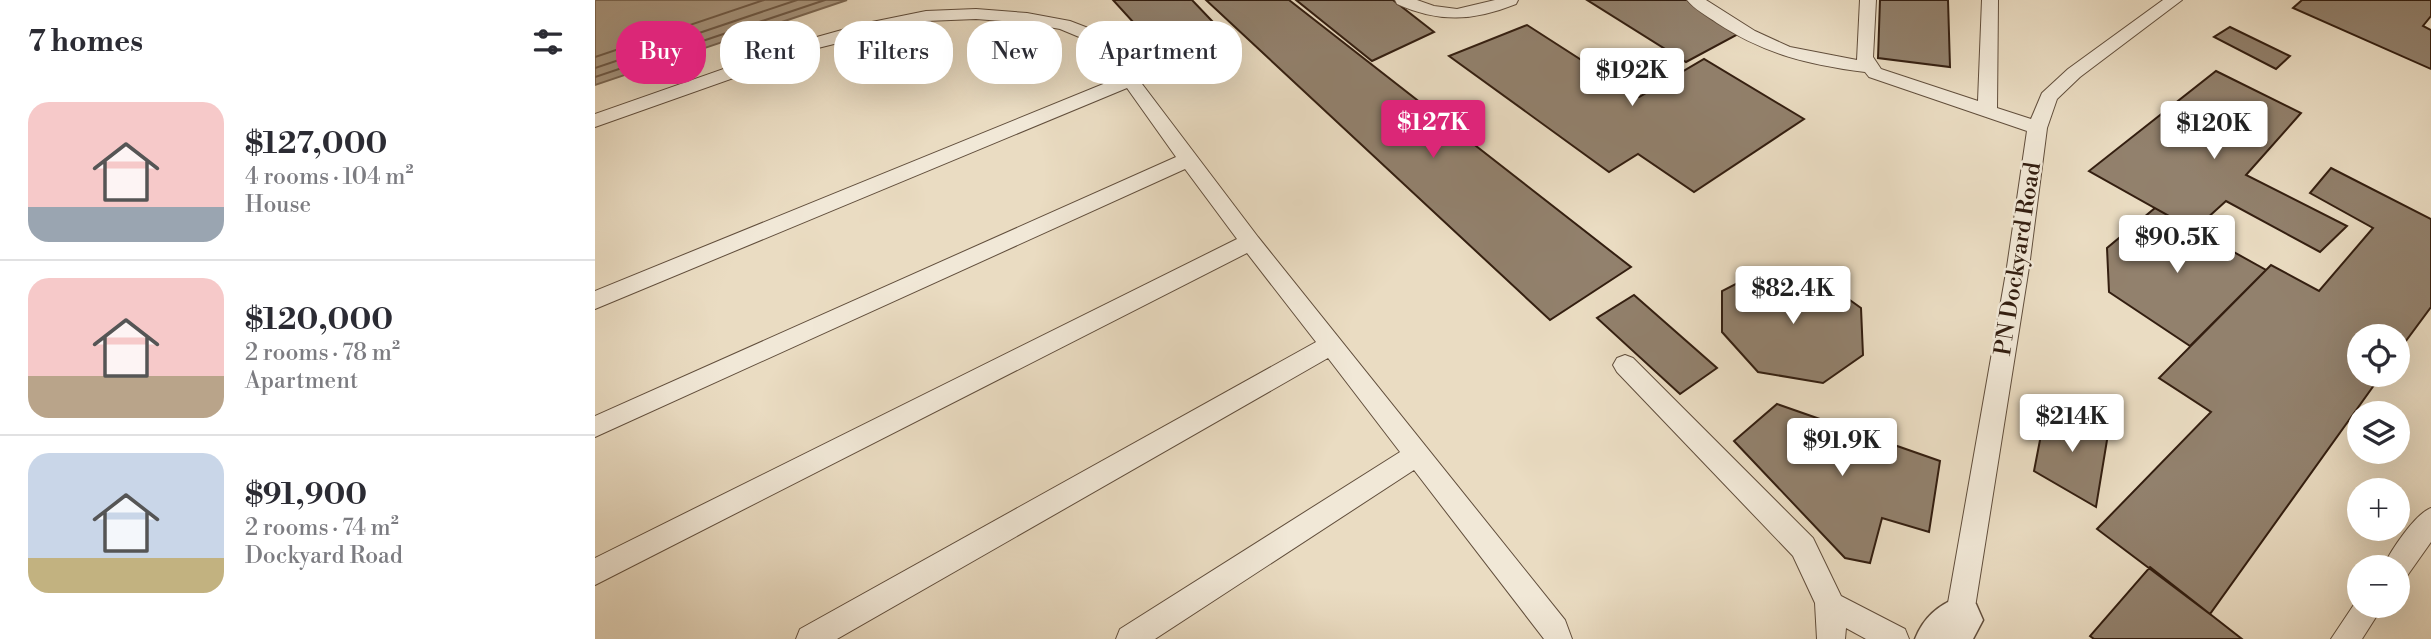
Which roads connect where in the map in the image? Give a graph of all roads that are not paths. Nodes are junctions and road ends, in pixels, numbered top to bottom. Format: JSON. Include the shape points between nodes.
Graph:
{"nodes":[{"id":1,"x":1403,"y":0,"type":"edge"},
{"id":2,"x":1510,"y":0,"type":"edge"},
{"id":3,"x":1695,"y":0,"type":"edge"},
{"id":4,"x":1868,"y":0,"type":"edge"},
{"id":5,"x":1990,"y":0,"type":"edge"},
{"id":6,"x":2174,"y":0,"type":"edge"},
{"id":7,"x":1076,"y":30,"type":"edge"},
{"id":8,"x":1869,"y":67,"type":"junction"},
{"id":9,"x":1120,"y":84,"type":"edge"},
{"id":10,"x":1133,"y":84,"type":"edge"},
{"id":11,"x":1987,"y":111,"type":"junction"},
{"id":12,"x":595,"y":121,"type":"edge"},
{"id":13,"x":2037,"y":128,"type":"junction"},
{"id":14,"x":1187,"y":160,"type":"junction"},
{"id":15,"x":1250,"y":242,"type":"junction"},
{"id":16,"x":595,"y":300,"type":"edge"},
{"id":17,"x":1331,"y":345,"type":"junction"},
{"id":18,"x":1625,"y":365,"type":"dead end"},
{"id":19,"x":595,"y":427,"type":"edge"},
{"id":20,"x":1416,"y":455,"type":"junction"},
{"id":21,"x":2431,"y":520,"type":"edge"},
{"id":22,"x":2406,"y":555,"type":"edge"},
{"id":23,"x":595,"y":572,"type":"edge"},
{"id":24,"x":1830,"y":606,"type":"junction"},
{"id":25,"x":2360,"y":618,"type":"edge"},
{"id":26,"x":1953,"y":633,"type":"edge"},
{"id":27,"x":1552,"y":636,"type":"edge"},
{"id":28,"x":810,"y":639,"type":"edge"},
{"id":29,"x":1130,"y":639,"type":"edge"},
{"id":30,"x":1831,"y":639,"type":"edge"},
{"id":31,"x":1895,"y":639,"type":"edge"},
{"id":32,"x":2345,"y":639,"type":"edge"}],
"edges":[{"from":1,"to":2,"type":"lane","via":[[1456,15],[1483,12]]},
{"from":3,"to":8,"type":"lane","via":[[1784,51]]},
{"from":4,"to":8,"type":"lane","via":[[1864,57]]},
{"from":5,"to":11,"type":"lane"},
{"from":6,"to":13,"type":"lane","name":"PN Dockyard Road","via":[[2074,73],[2049,97]]},
{"from":7,"to":12,"type":"lane","via":[[976,14],[926,16],[812,44]]},
{"from":8,"to":11,"type":"lane","via":[[1884,78]]},
{"from":9,"to":16,"type":"lane"},
{"from":10,"to":14,"type":"lane"},
{"from":11,"to":13,"type":"lane"},
{"from":13,"to":26,"type":"lane","name":"PN Dockyard Road","via":[[2018,267]]},
{"from":14,"to":15,"type":"lane"},
{"from":14,"to":19,"type":"lane"},
{"from":15,"to":17,"type":"lane"},
{"from":15,"to":23,"type":"lane"},
{"from":17,"to":20,"type":"lane"},
{"from":17,"to":28,"type":"lane"},
{"from":18,"to":24,"type":"lane","via":[[1803,547]]},
{"from":20,"to":27,"type":"lane"},
{"from":20,"to":29,"type":"lane"},
{"from":21,"to":22,"type":"lane"},
{"from":24,"to":30,"type":"lane"},
{"from":24,"to":31,"type":"lane"},
{"from":25,"to":32,"type":"lane"}]}
